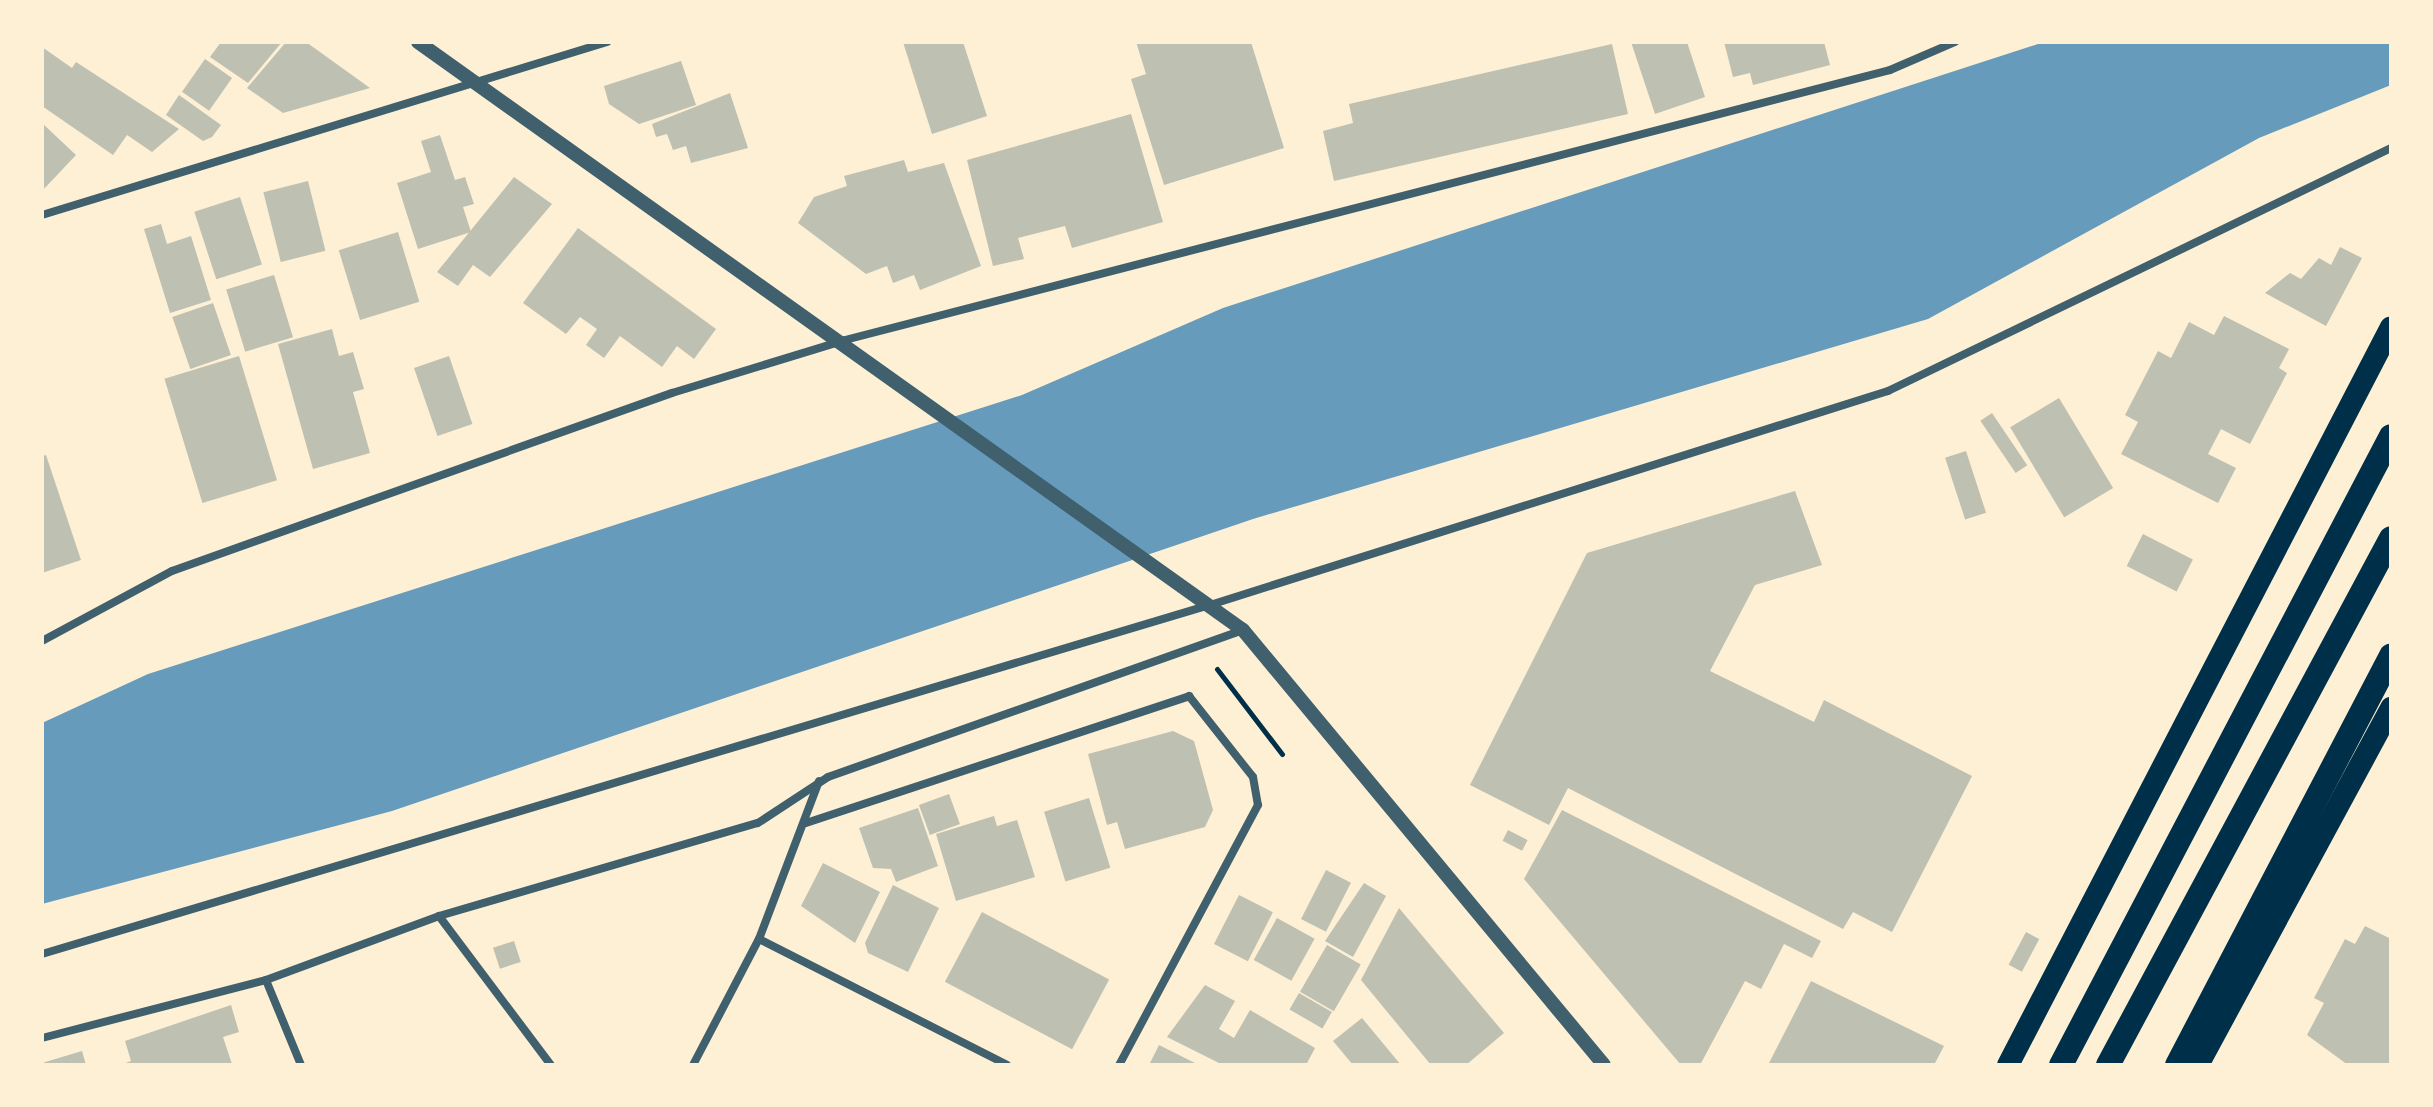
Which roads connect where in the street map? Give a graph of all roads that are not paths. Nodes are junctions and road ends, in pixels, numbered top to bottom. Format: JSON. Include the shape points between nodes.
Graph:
{"nodes":[{"id":1,"x":418,"y":42,"type":"edge"},
{"id":2,"x":607,"y":42,"type":"edge"},
{"id":3,"x":1955,"y":42,"type":"edge"},
{"id":4,"x":476,"y":82,"type":"junction"},
{"id":5,"x":2391,"y":148,"type":"edge"},
{"id":6,"x":42,"y":215,"type":"edge"},
{"id":7,"x":2391,"y":327,"type":"edge"},
{"id":8,"x":845,"y":340,"type":"junction"},
{"id":9,"x":2391,"y":436,"type":"edge"},
{"id":10,"x":2391,"y":538,"type":"edge"},
{"id":11,"x":1210,"y":605,"type":"junction"},
{"id":12,"x":1243,"y":630,"type":"junction"},
{"id":13,"x":42,"y":641,"type":"edge"},
{"id":14,"x":2391,"y":655,"type":"edge"},
{"id":15,"x":2391,"y":708,"type":"edge"},
{"id":16,"x":820,"y":780,"type":"junction"},
{"id":17,"x":806,"y":823,"type":"junction"},
{"id":18,"x":439,"y":916,"type":"junction"},
{"id":19,"x":759,"y":939,"type":"junction"},
{"id":20,"x":42,"y":954,"type":"edge"},
{"id":21,"x":266,"y":980,"type":"junction"},
{"id":22,"x":42,"y":1038,"type":"edge"},
{"id":23,"x":301,"y":1065,"type":"edge"},
{"id":24,"x":551,"y":1065,"type":"edge"},
{"id":25,"x":693,"y":1065,"type":"edge"},
{"id":26,"x":1007,"y":1065,"type":"edge"},
{"id":27,"x":1119,"y":1065,"type":"edge"},
{"id":28,"x":1604,"y":1065,"type":"edge"},
{"id":29,"x":2008,"y":1065,"type":"edge"},
{"id":30,"x":2061,"y":1065,"type":"edge"},
{"id":31,"x":2108,"y":1065,"type":"edge"},
{"id":32,"x":2177,"y":1065,"type":"edge"},
{"id":33,"x":2198,"y":1065,"type":"edge"}],
"edges":[{"from":1,"to":4,"type":"street"},
{"from":2,"to":4,"type":"street"},
{"from":3,"to":8,"type":"street","via":[[1890,70]]},
{"from":4,"to":6,"type":"street"},
{"from":4,"to":8,"type":"street"},
{"from":5,"to":11,"type":"street","via":[[1888,391]]},
{"from":7,"to":29,"type":"highway"},
{"from":8,"to":11,"type":"street"},
{"from":8,"to":13,"type":"street","via":[[672,393],[172,571]]},
{"from":9,"to":30,"type":"highway"},
{"from":10,"to":31,"type":"highway"},
{"from":11,"to":12,"type":"street"},
{"from":11,"to":20,"type":"street"},
{"from":12,"to":16,"type":"street"},
{"from":12,"to":28,"type":"street"},
{"from":14,"to":32,"type":"highway"},
{"from":15,"to":33,"type":"highway"},
{"from":16,"to":17,"type":"street"},
{"from":16,"to":18,"type":"street","via":[[758,823]]},
{"from":17,"to":19,"type":"street"},
{"from":17,"to":27,"type":"street","via":[[1189,696],[1253,777],[1258,805]]},
{"from":18,"to":21,"type":"street"},
{"from":18,"to":24,"type":"street"},
{"from":19,"to":25,"type":"street"},
{"from":19,"to":26,"type":"street"},
{"from":21,"to":22,"type":"street"},
{"from":21,"to":23,"type":"street"}]}
